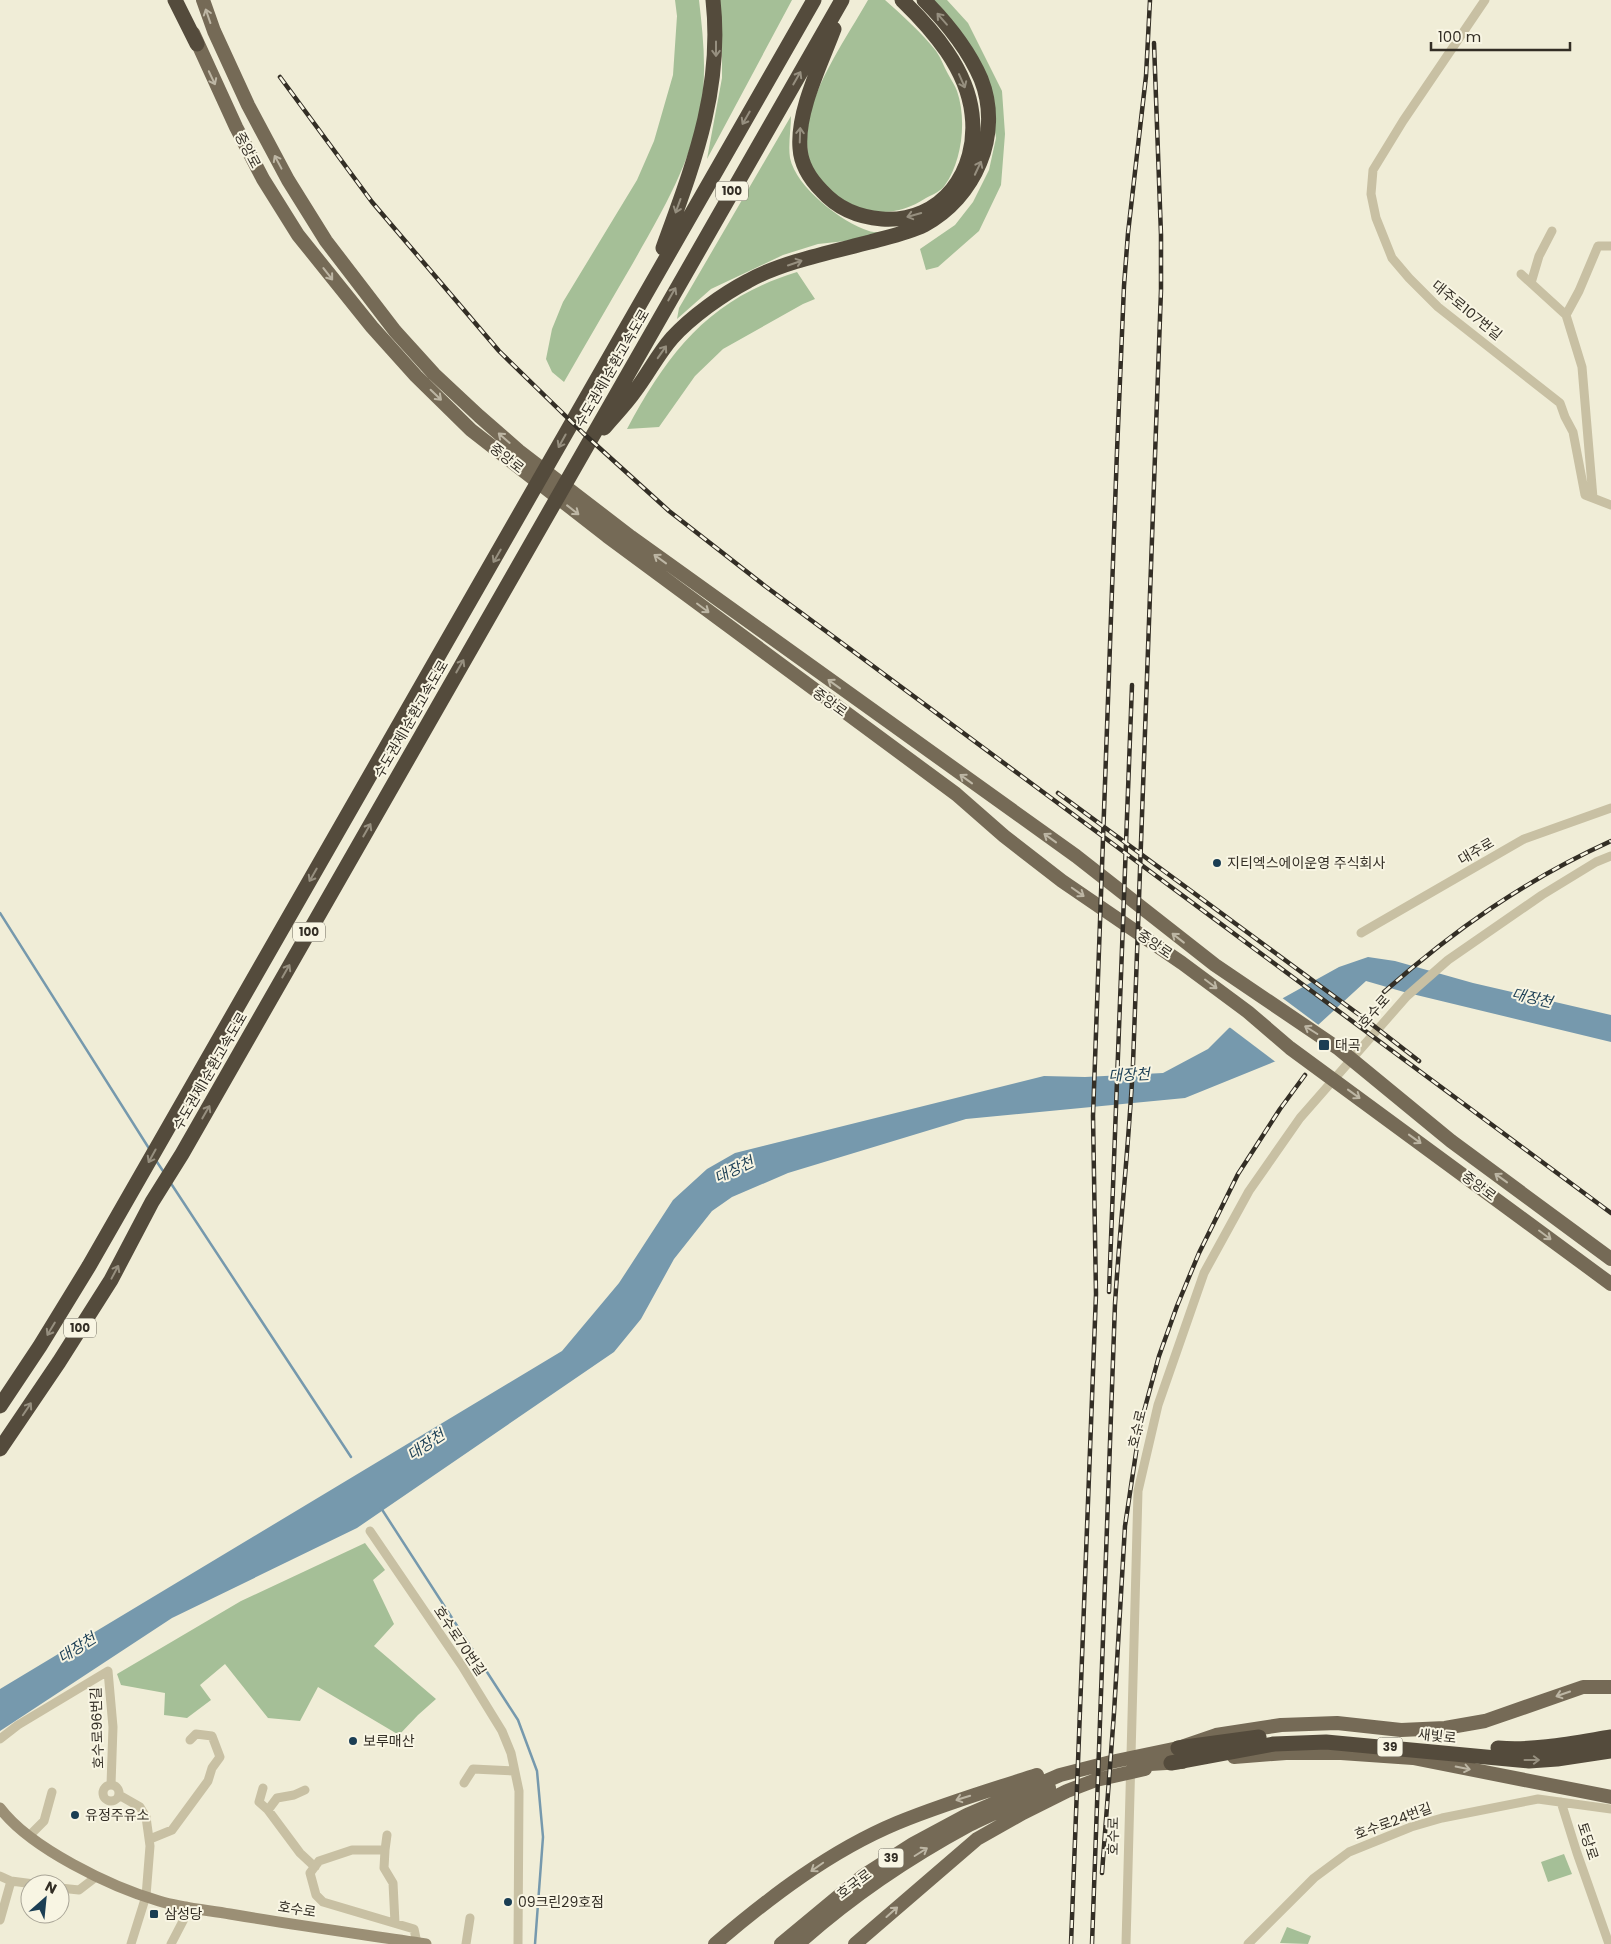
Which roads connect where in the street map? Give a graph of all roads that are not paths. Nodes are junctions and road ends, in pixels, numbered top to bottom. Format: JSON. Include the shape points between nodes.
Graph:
{"nodes":[{"id":1,"x":175,"y":0,"type":"edge"},
{"id":2,"x":181,"y":0,"type":"edge"},
{"id":3,"x":202,"y":0,"type":"edge"},
{"id":4,"x":713,"y":0,"type":"edge"},
{"id":5,"x":814,"y":0,"type":"edge"},
{"id":6,"x":843,"y":0,"type":"edge"},
{"id":7,"x":902,"y":0,"type":"edge"},
{"id":8,"x":924,"y":0,"type":"edge"},
{"id":9,"x":1485,"y":0,"type":"edge"},
{"id":10,"x":197,"y":44,"type":"junction"},
{"id":11,"x":1552,"y":231,"type":"dead end"},
{"id":12,"x":1611,"y":246,"type":"edge"},
{"id":13,"x":1521,"y":274,"type":"dead end"},
{"id":14,"x":1531,"y":283,"type":"junction"},
{"id":15,"x":649,"y":286,"type":"junction"},
{"id":16,"x":1566,"y":315,"type":"junction"},
{"id":17,"x":582,"y":453,"type":"junction"},
{"id":18,"x":1593,"y":498,"type":"junction"},
{"id":19,"x":1611,"y":505,"type":"edge"},
{"id":20,"x":1611,"y":808,"type":"edge"},
{"id":21,"x":1611,"y":856,"type":"edge"},
{"id":22,"x":1361,"y":933,"type":"dead end"},
{"id":23,"x":1611,"y":1259,"type":"edge"},
{"id":24,"x":1611,"y":1284,"type":"edge"},
{"id":25,"x":0,"y":1406,"type":"edge"},
{"id":26,"x":0,"y":1449,"type":"edge"},
{"id":27,"x":370,"y":1531,"type":"dead end"},
{"id":28,"x":1611,"y":1687,"type":"edge"},
{"id":29,"x":1611,"y":1737,"type":"edge"},
{"id":30,"x":0,"y":1739,"type":"edge"},
{"id":31,"x":190,"y":1740,"type":"dead end"},
{"id":32,"x":1178,"y":1748,"type":"junction"},
{"id":33,"x":1611,"y":1751,"type":"edge"},
{"id":34,"x":1170,"y":1763,"type":"junction"},
{"id":35,"x":514,"y":1771,"type":"junction"},
{"id":36,"x":464,"y":1783,"type":"dead end"},
{"id":37,"x":111,"y":1785,"type":"junction"},
{"id":38,"x":263,"y":1788,"type":"dead end"},
{"id":39,"x":305,"y":1790,"type":"dead end"},
{"id":40,"x":52,"y":1792,"type":"dead end"},
{"id":41,"x":119,"y":1795,"type":"junction"},
{"id":42,"x":1611,"y":1797,"type":"edge"},
{"id":43,"x":1017,"y":1798,"type":"junction"},
{"id":44,"x":1561,"y":1802,"type":"junction"},
{"id":45,"x":1611,"y":1809,"type":"edge"},
{"id":46,"x":268,"y":1810,"type":"junction"},
{"id":47,"x":2,"y":1815,"type":"edge"},
{"id":48,"x":30,"y":1835,"type":"junction"},
{"id":49,"x":387,"y":1835,"type":"dead end"},
{"id":50,"x":150,"y":1839,"type":"junction"},
{"id":51,"x":385,"y":1850,"type":"junction"},
{"id":52,"x":315,"y":1866,"type":"junction"},
{"id":53,"x":0,"y":1876,"type":"edge"},
{"id":54,"x":96,"y":1877,"type":"junction"},
{"id":55,"x":11,"y":1881,"type":"junction"},
{"id":56,"x":20,"y":1882,"type":"edge"},
{"id":57,"x":70,"y":1889,"type":"edge"},
{"id":58,"x":146,"y":1896,"type":"junction"},
{"id":59,"x":187,"y":1906,"type":"junction"},
{"id":60,"x":470,"y":1918,"type":"dead end"},
{"id":61,"x":0,"y":1920,"type":"edge"},
{"id":62,"x":395,"y":1923,"type":"junction"},
{"id":63,"x":403,"y":1942,"type":"edge"},
{"id":64,"x":422,"y":1943,"type":"edge"},
{"id":65,"x":131,"y":1944,"type":"edge"},
{"id":66,"x":172,"y":1944,"type":"edge"},
{"id":67,"x":466,"y":1944,"type":"edge"},
{"id":68,"x":518,"y":1944,"type":"edge"},
{"id":69,"x":715,"y":1944,"type":"edge"},
{"id":70,"x":781,"y":1944,"type":"edge"},
{"id":71,"x":798,"y":1944,"type":"edge"},
{"id":72,"x":855,"y":1944,"type":"edge"},
{"id":73,"x":1126,"y":1944,"type":"edge"},
{"id":74,"x":1248,"y":1944,"type":"edge"},
{"id":75,"x":1609,"y":1944,"type":"edge"}],
"edges":[{"from":1,"to":10,"type":"highway"},
{"from":2,"to":10,"type":"main road","name":"중앙로"},
{"from":23,"to":3,"type":"main road","name":"중앙로","one_way":true,"via":[[1451,1141],[1332,1044],[1215,966],[1113,884],[631,537],[519,451],[434,374],[395,332],[326,241],[288,180],[248,105]]},
{"from":4,"to":15,"type":"highway","one_way":true,"via":[[716,57],[706,116],[689,178]]},
{"from":5,"to":15,"type":"highway","name":"수도권제1순환고속도로","number":"100","one_way":true},
{"from":7,"to":6,"type":"highway","one_way":true,"via":[[943,46],[956,67],[972,114],[971,153],[953,189],[938,203],[907,218],[887,219],[864,218],[828,198],[805,167],[800,150],[804,109]]},
{"from":17,"to":6,"type":"highway","name":"수도권제1순환고속도로","number":"100","one_way":true},
{"from":17,"to":8,"type":"highway","one_way":true,"via":[[635,392],[672,338],[696,316],[748,280],[816,256],[924,225],[948,209],[971,183],[982,158],[989,125],[983,87],[965,50],[944,19]]},
{"from":9,"to":18,"type":"street","name":"대주로107번길","via":[[1373,170],[1371,194],[1376,218],[1392,258],[1438,307],[1560,403],[1573,432],[1585,495]]},
{"from":10,"to":24,"type":"main road","name":"중앙로","one_way":true,"via":[[263,179],[298,235],[372,327],[471,430],[614,542],[956,794],[1077,892],[1182,963],[1290,1048]]},
{"from":11,"to":14,"type":"street"},
{"from":12,"to":16,"type":"street","via":[[1598,246]]},
{"from":13,"to":14,"type":"street"},
{"from":14,"to":16,"type":"street"},
{"from":15,"to":25,"type":"highway","name":"수도권제1순환고속도로","number":"100","one_way":true,"via":[[89,1266]]},
{"from":16,"to":18,"type":"street","via":[[1582,367]]},
{"from":26,"to":17,"type":"highway","name":"수도권제1순환고속도로","number":"100","one_way":true,"via":[[111,1280],[152,1202]]},
{"from":18,"to":19,"type":"street"},
{"from":20,"to":22,"type":"street","name":"대주로","via":[[1524,839]]},
{"from":21,"to":73,"type":"street","name":"호수로","via":[[1550,891],[1448,960],[1407,996],[1300,1118],[1249,1191],[1204,1274],[1158,1405],[1138,1491]]},
{"from":27,"to":35,"type":"street","name":"호수로70번길","via":[[502,1731]]},
{"from":28,"to":32,"type":"main road","one_way":true,"via":[[1583,1687],[1485,1721],[1445,1728],[1401,1730],[1337,1723],[1281,1725],[1216,1735]]},
{"from":29,"to":32,"type":"highway","name":"새빛로","number":"39","via":[[1551,1747],[1514,1749],[1331,1733],[1282,1734]]},
{"from":30,"to":37,"type":"street","name":"호수로96번길","via":[[18,1724],[108,1671],[113,1726]]},
{"from":31,"to":50,"type":"street","via":[[196,1734],[212,1736],[220,1757],[208,1782],[172,1830]]},
{"from":32,"to":43,"type":"main road","number":"39","via":[[1060,1775]]},
{"from":34,"to":33,"type":"highway","name":"새빛로","number":"39","one_way":true,"via":[[1274,1744],[1326,1742],[1529,1760]]},
{"from":34,"to":42,"type":"main road","one_way":true,"via":[[1286,1753],[1413,1758]]},
{"from":34,"to":43,"type":"main road","number":"39","via":[[1099,1770]]},
{"from":35,"to":36,"type":"street","via":[[473,1769]]},
{"from":35,"to":68,"type":"street","name":"호수로70번길","via":[[520,1810]]},
{"from":37,"to":41,"type":"street","via":[[118,1788]]},
{"from":37,"to":41,"type":"street","via":[[104,1788],[106,1798],[114,1800]]},
{"from":38,"to":46,"type":"street","via":[[259,1802]]},
{"from":39,"to":46,"type":"street","via":[[277,1798]]},
{"from":40,"to":48,"type":"street","via":[[44,1821]]},
{"from":41,"to":50,"type":"street","via":[[140,1807],[146,1817]]},
{"from":43,"to":69,"type":"main road","one_way":true,"via":[[946,1804],[896,1824],[829,1858]]},
{"from":43,"to":70,"type":"main road","name":"호국로","number":"39","via":[[967,1815],[913,1844],[863,1876]]},
{"from":71,"to":43,"type":"main road","name":"호국로","number":"39","one_way":true,"via":[[822,1922],[922,1852]]},
{"from":72,"to":43,"type":"main road","one_way":true,"via":[[976,1839]]},
{"from":44,"to":45,"type":"street","name":"호수로24번길"},
{"from":44,"to":74,"type":"street","name":"호수로24번길","via":[[1538,1799],[1442,1818],[1349,1852],[1314,1878]]},
{"from":44,"to":75,"type":"street","name":"토당로"},
{"from":46,"to":52,"type":"street","via":[[300,1853]]},
{"from":47,"to":48,"type":"main road","name":"호수로"},
{"from":48,"to":54,"type":"main road","name":"호수로","via":[[45,1848]]},
{"from":49,"to":51,"type":"street"},
{"from":50,"to":58,"type":"street"},
{"from":51,"to":52,"type":"street","via":[[352,1850],[319,1860]]},
{"from":51,"to":62,"type":"street","via":[[384,1868],[393,1883]]},
{"from":52,"to":62,"type":"street","name":"호수로","via":[[310,1873],[316,1895],[323,1902]]},
{"from":53,"to":55,"type":"street"},
{"from":54,"to":57,"type":"street","via":[[79,1890]]},
{"from":54,"to":58,"type":"main road","name":"호수로"},
{"from":55,"to":56,"type":"street"},
{"from":55,"to":61,"type":"street"},
{"from":58,"to":59,"type":"main road","name":"호수로"},
{"from":58,"to":65,"type":"street"},
{"from":59,"to":63,"type":"main road","name":"호수로"},
{"from":59,"to":66,"type":"street"},
{"from":60,"to":67,"type":"street"},
{"from":62,"to":64,"type":"street","name":"호수로","via":[[414,1929]]},
{"from":63,"to":64,"type":"main road","name":"호수로"}]}
